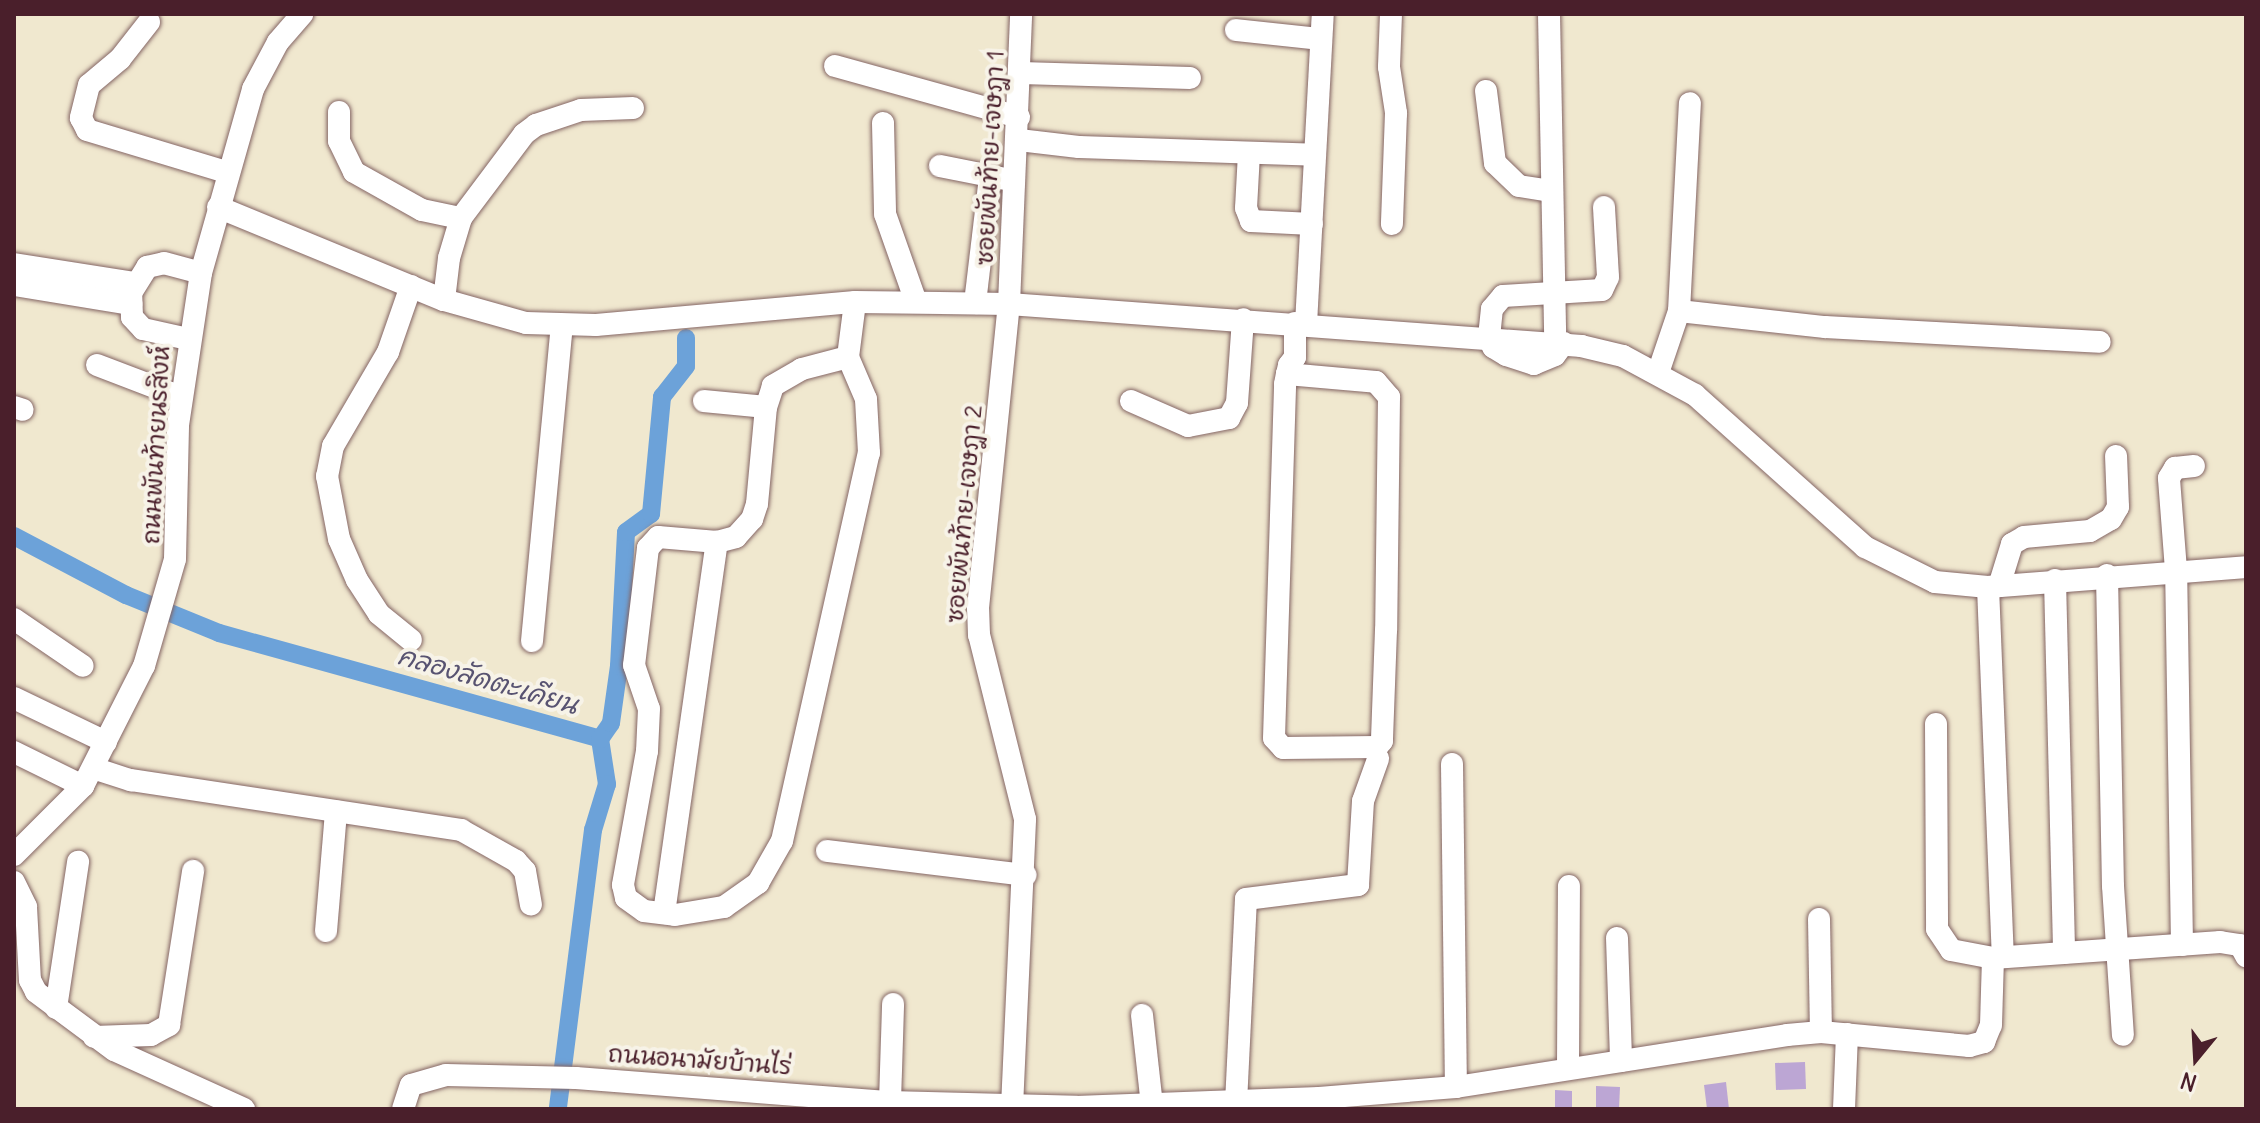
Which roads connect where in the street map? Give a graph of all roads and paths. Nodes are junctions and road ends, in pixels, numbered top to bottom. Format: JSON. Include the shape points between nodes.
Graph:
{"nodes":[{"id":1,"x":302,"y":14,"type":"edge"},
{"id":2,"x":1021,"y":14,"type":"edge"},
{"id":3,"x":1323,"y":14,"type":"edge"},
{"id":4,"x":1391,"y":14,"type":"edge"},
{"id":5,"x":1549,"y":14,"type":"edge"},
{"id":6,"x":149,"y":22,"type":"dead end"},
{"id":7,"x":1236,"y":30,"type":"dead end"},
{"id":8,"x":1320,"y":39,"type":"junction"},
{"id":9,"x":835,"y":66,"type":"dead end"},
{"id":10,"x":1021,"y":73,"type":"junction"},
{"id":11,"x":1190,"y":78,"type":"dead end"},
{"id":12,"x":1486,"y":91,"type":"dead end"},
{"id":13,"x":1690,"y":103,"type":"dead end"},
{"id":14,"x":633,"y":108,"type":"dead end"},
{"id":15,"x":339,"y":112,"type":"dead end"},
{"id":16,"x":883,"y":123,"type":"dead end"},
{"id":17,"x":1019,"y":128,"type":"junction"},
{"id":18,"x":1249,"y":153,"type":"junction"},
{"id":19,"x":1315,"y":155,"type":"junction"},
{"id":20,"x":940,"y":166,"type":"dead end"},
{"id":21,"x":229,"y":173,"type":"junction"},
{"id":22,"x":990,"y":177,"type":"junction"},
{"id":23,"x":1017,"y":179,"type":"junction"},
{"id":24,"x":1552,"y":191,"type":"junction"},
{"id":25,"x":218,"y":207,"type":"junction"},
{"id":26,"x":1604,"y":207,"type":"dead end"},
{"id":27,"x":461,"y":218,"type":"junction"},
{"id":28,"x":1312,"y":224,"type":"junction"},
{"id":29,"x":1392,"y":224,"type":"dead end"},
{"id":30,"x":14,"y":264,"type":"edge"},
{"id":31,"x":201,"y":273,"type":"junction"},
{"id":32,"x":14,"y":285,"type":"edge"},
{"id":33,"x":411,"y":286,"type":"junction"},
{"id":34,"x":133,"y":294,"type":"junction"},
{"id":35,"x":1554,"y":297,"type":"junction"},
{"id":36,"x":444,"y":300,"type":"junction"},
{"id":37,"x":855,"y":302,"type":"junction"},
{"id":38,"x":916,"y":302,"type":"junction"},
{"id":39,"x":975,"y":303,"type":"junction"},
{"id":40,"x":1009,"y":304,"type":"junction"},
{"id":41,"x":1679,"y":311,"type":"junction"},
{"id":42,"x":1243,"y":319,"type":"junction"},
{"id":43,"x":1300,"y":323,"type":"junction"},
{"id":44,"x":562,"y":325,"type":"junction"},
{"id":45,"x":1489,"y":337,"type":"junction"},
{"id":46,"x":188,"y":339,"type":"junction"},
{"id":47,"x":1560,"y":342,"type":"junction"},
{"id":48,"x":2100,"y":342,"type":"dead end"},
{"id":49,"x":848,"y":357,"type":"junction"},
{"id":50,"x":97,"y":365,"type":"dead end"},
{"id":51,"x":1658,"y":373,"type":"junction"},
{"id":52,"x":1287,"y":374,"type":"junction"},
{"id":53,"x":181,"y":397,"type":"junction"},
{"id":54,"x":704,"y":401,"type":"dead end"},
{"id":55,"x":1131,"y":401,"type":"dead end"},
{"id":56,"x":766,"y":407,"type":"junction"},
{"id":57,"x":2116,"y":456,"type":"dead end"},
{"id":58,"x":2194,"y":466,"type":"dead end"},
{"id":59,"x":717,"y":542,"type":"junction"},
{"id":60,"x":2246,"y":567,"type":"edge"},
{"id":61,"x":2176,"y":570,"type":"junction"},
{"id":62,"x":2107,"y":575,"type":"junction"},
{"id":63,"x":2055,"y":580,"type":"junction"},
{"id":64,"x":1994,"y":587,"type":"junction"},
{"id":65,"x":14,"y":619,"type":"edge"},
{"id":66,"x":411,"y":640,"type":"dead end"},
{"id":67,"x":532,"y":641,"type":"dead end"},
{"id":68,"x":83,"y":666,"type":"dead end"},
{"id":69,"x":14,"y":698,"type":"edge"},
{"id":70,"x":1936,"y":724,"type":"dead end"},
{"id":71,"x":106,"y":742,"type":"junction"},
{"id":72,"x":14,"y":752,"type":"edge"},
{"id":73,"x":1378,"y":759,"type":"dead end"},
{"id":74,"x":1452,"y":764,"type":"dead end"},
{"id":75,"x":88,"y":777,"type":"junction"},
{"id":76,"x":336,"y":811,"type":"junction"},
{"id":77,"x":827,"y":851,"type":"dead end"},
{"id":78,"x":14,"y":855,"type":"edge"},
{"id":79,"x":78,"y":862,"type":"dead end"},
{"id":80,"x":193,"y":871,"type":"dead end"},
{"id":81,"x":1026,"y":875,"type":"junction"},
{"id":82,"x":14,"y":882,"type":"edge"},
{"id":83,"x":1569,"y":886,"type":"dead end"},
{"id":84,"x":531,"y":904,"type":"dead end"},
{"id":85,"x":664,"y":913,"type":"junction"},
{"id":86,"x":1819,"y":919,"type":"dead end"},
{"id":87,"x":326,"y":931,"type":"dead end"},
{"id":88,"x":1617,"y":938,"type":"dead end"},
{"id":89,"x":2182,"y":945,"type":"junction"},
{"id":90,"x":2117,"y":952,"type":"junction"},
{"id":91,"x":2064,"y":953,"type":"junction"},
{"id":92,"x":1998,"y":956,"type":"junction"},
{"id":93,"x":2246,"y":956,"type":"edge"},
{"id":94,"x":893,"y":1004,"type":"dead end"},
{"id":95,"x":56,"y":1008,"type":"junction"},
{"id":96,"x":1142,"y":1015,"type":"dead end"},
{"id":97,"x":1821,"y":1032,"type":"junction"},
{"id":98,"x":1847,"y":1034,"type":"junction"},
{"id":99,"x":2123,"y":1035,"type":"dead end"},
{"id":100,"x":94,"y":1037,"type":"junction"},
{"id":101,"x":1621,"y":1061,"type":"junction"},
{"id":102,"x":1568,"y":1067,"type":"junction"},
{"id":103,"x":1456,"y":1087,"type":"junction"},
{"id":104,"x":890,"y":1102,"type":"junction"},
{"id":105,"x":840,"y":1103,"type":"edge"},
{"id":106,"x":1236,"y":1103,"type":"junction"},
{"id":107,"x":1319,"y":1104,"type":"edge"},
{"id":108,"x":1152,"y":1105,"type":"junction"},
{"id":109,"x":1012,"y":1107,"type":"edge"},
{"id":110,"x":244,"y":1109,"type":"edge"},
{"id":111,"x":403,"y":1109,"type":"edge"},
{"id":112,"x":1844,"y":1109,"type":"edge"}],
"edges":[{"from":1,"to":21,"type":"street","name":"ถนนพันท้ายนรสิงห์","via":[[265,62]]},
{"from":2,"to":10,"type":"street","name":"ซอยพันท้าย-เจษฎา 1"},
{"from":3,"to":8,"type":"street"},
{"from":4,"to":29,"type":"street","via":[[1389,67],[1396,113]]},
{"from":5,"to":24,"type":"street"},
{"from":6,"to":21,"type":"street","via":[[120,59],[89,85],[81,100],[87,130]]},
{"from":7,"to":8,"type":"street"},
{"from":8,"to":19,"type":"street"},
{"from":9,"to":17,"type":"street"},
{"from":10,"to":11,"type":"street"},
{"from":10,"to":17,"type":"street","name":"ซอยพันท้าย-เจษฎา 1"},
{"from":12,"to":24,"type":"street","via":[[1495,163],[1519,186]]},
{"from":13,"to":41,"type":"street"},
{"from":14,"to":27,"type":"street","via":[[609,105],[536,125]]},
{"from":15,"to":27,"type":"street","via":[[339,141],[354,172],[422,210]]},
{"from":16,"to":38,"type":"street","via":[[885,214]]},
{"from":17,"to":18,"type":"street","via":[[1079,147]]},
{"from":17,"to":23,"type":"street","name":"ซอยพันท้าย-เจษฎา 1"},
{"from":18,"to":19,"type":"street"},
{"from":18,"to":28,"type":"street","via":[[1247,216]]},
{"from":19,"to":28,"type":"street"},
{"from":20,"to":22,"type":"street"},
{"from":21,"to":25,"type":"street","name":"ถนนพันท้ายนรสิงห์"},
{"from":22,"to":23,"type":"street"},
{"from":22,"to":39,"type":"street"},
{"from":23,"to":40,"type":"street","name":"ซอยพันท้าย-เจษฎา 1"},
{"from":24,"to":35,"type":"street"},
{"from":25,"to":31,"type":"street","name":"ถนนพันท้ายนรสิงห์"},
{"from":25,"to":33,"type":"street"},
{"from":26,"to":35,"type":"street","via":[[1606,285],[1591,294]]},
{"from":27,"to":36,"type":"street"},
{"from":28,"to":43,"type":"street"},
{"from":30,"to":34,"type":"street"},
{"from":31,"to":34,"type":"street","via":[[164,263],[147,267]]},
{"from":31,"to":46,"type":"street","name":"ถนนพันท้ายนรสิงห์"},
{"from":32,"to":34,"type":"street"},
{"from":33,"to":36,"type":"street"},
{"from":33,"to":66,"type":"street","via":[[388,352],[333,446],[327,476],[339,539],[357,580],[379,614]]},
{"from":34,"to":46,"type":"street","via":[[132,317],[143,329]]},
{"from":35,"to":45,"type":"street","via":[[1503,296],[1492,309]]},
{"from":35,"to":47,"type":"street"},
{"from":36,"to":44,"type":"street","via":[[526,323]]},
{"from":37,"to":38,"type":"street"},
{"from":37,"to":44,"type":"street"},
{"from":37,"to":49,"type":"street"},
{"from":38,"to":39,"type":"street"},
{"from":39,"to":40,"type":"street"},
{"from":40,"to":42,"type":"street"},
{"from":40,"to":81,"type":"street","name":"ซอยพันท้าย-เจษฎา 2","via":[[978,608],[979,635],[1022,797]]},
{"from":41,"to":48,"type":"street","via":[[1825,327]]},
{"from":41,"to":51,"type":"street"},
{"from":42,"to":43,"type":"street"},
{"from":42,"to":55,"type":"street","via":[[1237,403],[1229,418],[1188,426]]},
{"from":43,"to":45,"type":"street"},
{"from":43,"to":52,"type":"street"},
{"from":44,"to":67,"type":"street"},
{"from":45,"to":47,"type":"street"},
{"from":46,"to":53,"type":"street","name":"ถนนพันท้ายนรสิงห์"},
{"from":47,"to":51,"type":"street","via":[[1623,356]]},
{"from":49,"to":56,"type":"street","via":[[785,377],[773,386]]},
{"from":49,"to":85,"type":"street","via":[[866,399],[869,453],[782,841],[758,883],[724,907]]},
{"from":50,"to":53,"type":"street"},
{"from":51,"to":64,"type":"street","via":[[1695,395],[1865,547],[1935,582]]},
{"from":52,"to":52,"type":"street","via":[[1274,738],[1283,748],[1377,747],[1382,741],[1385,662],[1389,397],[1376,382]]},
{"from":53,"to":71,"type":"street","name":"ถนนพันท้ายนรสิงห์","via":[[171,578],[144,666]]},
{"from":54,"to":56,"type":"street"},
{"from":56,"to":59,"type":"street","via":[[752,519],[736,537]]},
{"from":57,"to":64,"type":"street","via":[[2118,507],[2111,519],[2090,531],[2024,537],[2012,544]]},
{"from":58,"to":61,"type":"street","via":[[2175,468],[2169,478]]},
{"from":59,"to":85,"type":"street"},
{"from":59,"to":85,"type":"street","via":[[658,537],[645,557],[634,677],[649,709],[647,751],[623,885],[626,898],[644,911]]},
{"from":60,"to":61,"type":"street"},
{"from":61,"to":62,"type":"street"},
{"from":61,"to":89,"type":"street"},
{"from":62,"to":63,"type":"street"},
{"from":62,"to":90,"type":"street"},
{"from":63,"to":64,"type":"street"},
{"from":63,"to":91,"type":"street"},
{"from":64,"to":92,"type":"street"},
{"from":65,"to":68,"type":"street"},
{"from":69,"to":71,"type":"street"},
{"from":70,"to":92,"type":"street","via":[[1937,929],[1951,950]]},
{"from":71,"to":75,"type":"street","name":"ถนนพันท้ายนรสิงห์"},
{"from":72,"to":75,"type":"street"},
{"from":73,"to":106,"type":"street","via":[[1363,801],[1358,885],[1274,891],[1246,899]]},
{"from":74,"to":103,"type":"street"},
{"from":75,"to":76,"type":"street","via":[[111,776]]},
{"from":75,"to":78,"type":"street","name":"ถนนพันท้ายนรสิงห์"},
{"from":76,"to":84,"type":"street","via":[[461,830],[487,841],[525,871]]},
{"from":76,"to":87,"type":"street"},
{"from":77,"to":81,"type":"street"},
{"from":79,"to":95,"type":"street"},
{"from":80,"to":100,"type":"street","via":[[169,1025],[151,1035]]},
{"from":81,"to":109,"type":"street","name":"ซอยพันท้าย-เจษฎา 2"},
{"from":82,"to":95,"type":"street","via":[[26,907],[30,980]]},
{"from":83,"to":102,"type":"street"},
{"from":86,"to":97,"type":"street"},
{"from":88,"to":101,"type":"street"},
{"from":89,"to":90,"type":"street"},
{"from":89,"to":93,"type":"street","via":[[2233,943]]},
{"from":90,"to":91,"type":"street"},
{"from":90,"to":99,"type":"street"},
{"from":91,"to":92,"type":"street"},
{"from":92,"to":98,"type":"street","name":"ถนนอนามัยบ้านไร่","via":[[1991,1025],[1984,1042],[1969,1046]]},
{"from":94,"to":104,"type":"street"},
{"from":95,"to":100,"type":"street"},
{"from":96,"to":108,"type":"street"},
{"from":97,"to":98,"type":"street","name":"ถนนอนามัยบ้านไร่"},
{"from":97,"to":101,"type":"street","name":"ถนนอนามัยบ้านไร่"},
{"from":98,"to":112,"type":"street"},
{"from":100,"to":110,"type":"street","via":[[131,1060]]},
{"from":101,"to":102,"type":"street","name":"ถนนอนามัยบ้านไร่"},
{"from":102,"to":103,"type":"street","name":"ถนนอนามัยบ้านไร่"},
{"from":103,"to":107,"type":"street","name":"ถนนอนามัยบ้านไร่"},
{"from":104,"to":105,"type":"street","name":"ถนนอนามัยบ้านไร่"},
{"from":104,"to":109,"type":"street","name":"ถนนอนามัยบ้านไร่"},
{"from":105,"to":111,"type":"street","name":"ถนนอนามัยบ้านไร่","via":[[576,1078],[446,1075],[420,1080],[406,1090]]},
{"from":106,"to":107,"type":"street","name":"ถนนอนามัยบ้านไร่"},
{"from":106,"to":108,"type":"street","name":"ถนนอนามัยบ้านไร่"},
{"from":108,"to":109,"type":"street","name":"ถนนอนามัยบ้านไร่"}]}
